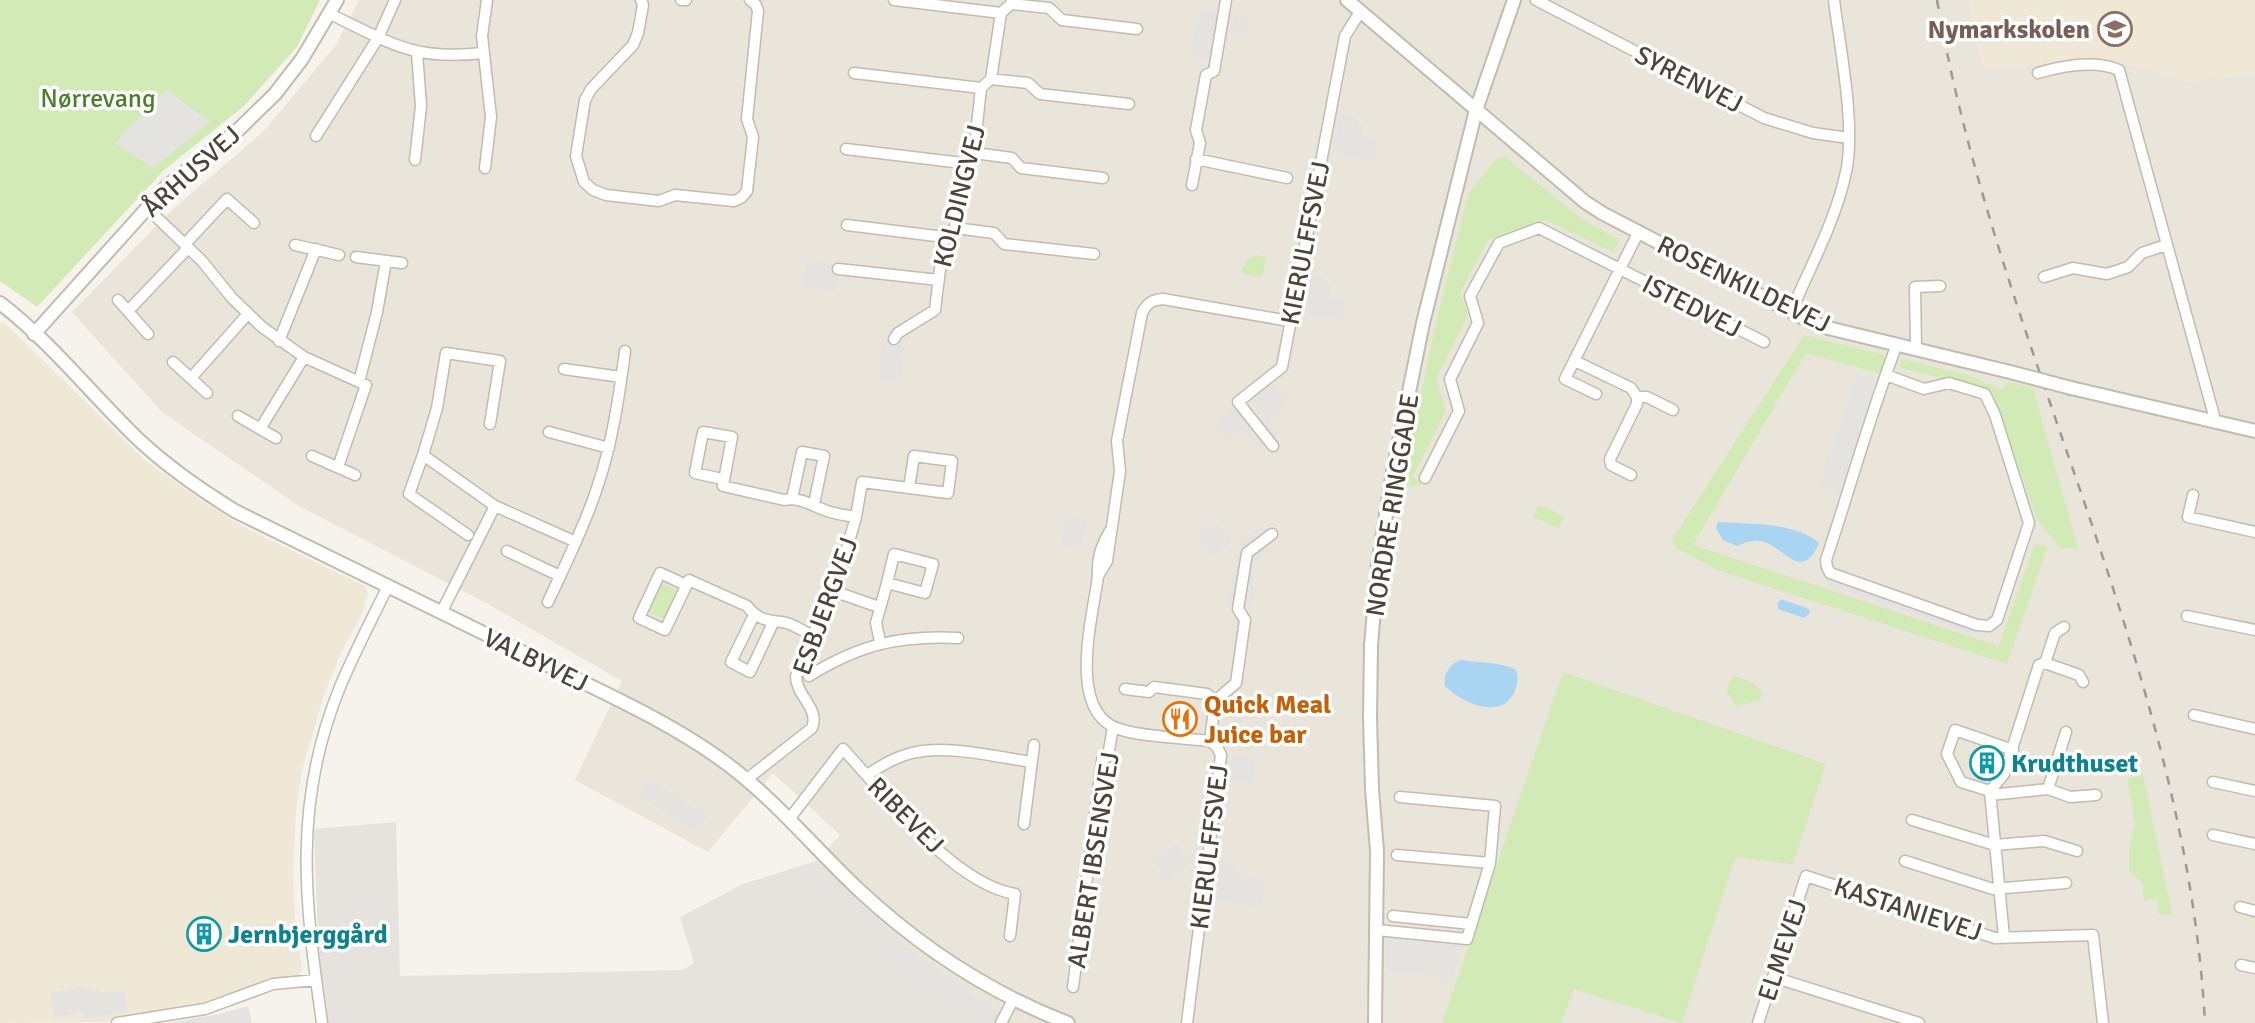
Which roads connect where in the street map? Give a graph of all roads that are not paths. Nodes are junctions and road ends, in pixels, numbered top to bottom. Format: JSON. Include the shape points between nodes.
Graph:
{"nodes":[{"id":1,"x":337,"y":0,"type":"edge"},
{"id":2,"x":395,"y":0,"type":"edge"},
{"id":3,"x":487,"y":0,"type":"edge"},
{"id":4,"x":641,"y":0,"type":"edge"},
{"id":5,"x":750,"y":0,"type":"edge"},
{"id":6,"x":894,"y":0,"type":"edge"},
{"id":7,"x":1226,"y":0,"type":"edge"},
{"id":8,"x":1347,"y":0,"type":"edge"},
{"id":9,"x":1514,"y":0,"type":"edge"},
{"id":10,"x":1536,"y":0,"type":"edge"},
{"id":11,"x":1834,"y":0,"type":"edge"},
{"id":12,"x":1012,"y":2,"type":"edge"},
{"id":13,"x":1360,"y":12,"type":"junction"},
{"id":14,"x":1001,"y":13,"type":"junction"},
{"id":15,"x":331,"y":14,"type":"junction"},
{"id":16,"x":1137,"y":29,"type":"dead end"},
{"id":17,"x":378,"y":38,"type":"junction"},
{"id":18,"x":417,"y":53,"type":"junction"},
{"id":19,"x":483,"y":53,"type":"junction"},
{"id":20,"x":854,"y":73,"type":"dead end"},
{"id":21,"x":2038,"y":74,"type":"dead end"},
{"id":22,"x":991,"y":79,"type":"junction"},
{"id":23,"x":981,"y":88,"type":"junction"},
{"id":24,"x":1129,"y":104,"type":"dead end"},
{"id":25,"x":1476,"y":110,"type":"junction"},
{"id":26,"x":316,"y":136,"type":"dead end"},
{"id":27,"x":1849,"y":138,"type":"junction"},
{"id":28,"x":846,"y":149,"type":"dead end"},
{"id":29,"x":974,"y":153,"type":"junction"},
{"id":30,"x":1196,"y":159,"type":"junction"},
{"id":31,"x":415,"y":160,"type":"dead end"},
{"id":32,"x":962,"y":163,"type":"junction"},
{"id":33,"x":485,"y":168,"type":"dead end"},
{"id":34,"x":1103,"y":178,"type":"dead end"},
{"id":35,"x":1287,"y":178,"type":"dead end"},
{"id":36,"x":1192,"y":185,"type":"dead end"},
{"id":37,"x":147,"y":208,"type":"junction"},
{"id":38,"x":254,"y":223,"type":"dead end"},
{"id":39,"x":847,"y":225,"type":"dead end"},
{"id":40,"x":955,"y":228,"type":"junction"},
{"id":41,"x":1638,"y":233,"type":"junction"},
{"id":42,"x":944,"y":237,"type":"junction"},
{"id":43,"x":295,"y":244,"type":"dead end"},
{"id":44,"x":2166,"y":245,"type":"junction"},
{"id":45,"x":186,"y":246,"type":"junction"},
{"id":46,"x":316,"y":249,"type":"junction"},
{"id":47,"x":1094,"y":254,"type":"dead end"},
{"id":48,"x":339,"y":255,"type":"dead end"},
{"id":49,"x":356,"y":257,"type":"dead end"},
{"id":50,"x":386,"y":261,"type":"junction"},
{"id":51,"x":402,"y":263,"type":"dead end"},
{"id":52,"x":838,"y":269,"type":"dead end"},
{"id":53,"x":1620,"y":270,"type":"junction"},
{"id":54,"x":2044,"y":277,"type":"dead end"},
{"id":55,"x":939,"y":280,"type":"junction"},
{"id":56,"x":1940,"y":286,"type":"dead end"},
{"id":57,"x":118,"y":300,"type":"dead end"},
{"id":58,"x":0,"y":303,"type":"edge"},
{"id":59,"x":128,"y":310,"type":"junction"},
{"id":60,"x":1791,"y":312,"type":"junction"},
{"id":61,"x":247,"y":315,"type":"junction"},
{"id":62,"x":1289,"y":321,"type":"junction"},
{"id":63,"x":34,"y":334,"type":"junction"},
{"id":64,"x":148,"y":334,"type":"dead end"},
{"id":65,"x":894,"y":338,"type":"dead end"},
{"id":66,"x":279,"y":341,"type":"junction"},
{"id":67,"x":1764,"y":342,"type":"dead end"},
{"id":68,"x":1897,"y":344,"type":"junction"},
{"id":69,"x":1916,"y":349,"type":"junction"},
{"id":70,"x":625,"y":351,"type":"dead end"},
{"id":71,"x":304,"y":357,"type":"junction"},
{"id":72,"x":1574,"y":360,"type":"junction"},
{"id":73,"x":173,"y":362,"type":"dead end"},
{"id":74,"x":564,"y":369,"type":"dead end"},
{"id":75,"x":1886,"y":375,"type":"junction"},
{"id":76,"x":621,"y":377,"type":"junction"},
{"id":77,"x":191,"y":379,"type":"junction"},
{"id":78,"x":359,"y":382,"type":"junction"},
{"id":79,"x":207,"y":393,"type":"dead end"},
{"id":80,"x":1596,"y":394,"type":"dead end"},
{"id":81,"x":1637,"y":397,"type":"junction"},
{"id":82,"x":1673,"y":410,"type":"dead end"},
{"id":83,"x":238,"y":416,"type":"dead end"},
{"id":84,"x":2216,"y":423,"type":"junction"},
{"id":85,"x":490,"y":424,"type":"dead end"},
{"id":86,"x":260,"y":429,"type":"junction"},
{"id":87,"x":2255,"y":431,"type":"edge"},
{"id":88,"x":549,"y":432,"type":"dead end"},
{"id":89,"x":276,"y":438,"type":"dead end"},
{"id":90,"x":1273,"y":446,"type":"dead end"},
{"id":91,"x":609,"y":448,"type":"junction"},
{"id":92,"x":312,"y":456,"type":"dead end"},
{"id":93,"x":423,"y":456,"type":"junction"},
{"id":94,"x":338,"y":467,"type":"junction"},
{"id":95,"x":355,"y":475,"type":"dead end"},
{"id":96,"x":1631,"y":475,"type":"dead end"},
{"id":97,"x":1425,"y":478,"type":"dead end"},
{"id":98,"x":722,"y":479,"type":"junction"},
{"id":99,"x":909,"y":488,"type":"junction"},
{"id":100,"x":2193,"y":495,"type":"dead end"},
{"id":101,"x":792,"y":499,"type":"junction"},
{"id":102,"x":814,"y":504,"type":"junction"},
{"id":103,"x":495,"y":506,"type":"junction"},
{"id":104,"x":856,"y":517,"type":"junction"},
{"id":105,"x":2255,"y":532,"type":"edge"},
{"id":106,"x":468,"y":534,"type":"dead end"},
{"id":107,"x":1272,"y":534,"type":"dead end"},
{"id":108,"x":576,"y":542,"type":"junction"},
{"id":109,"x":507,"y":551,"type":"dead end"},
{"id":110,"x":560,"y":576,"type":"junction"},
{"id":111,"x":887,"y":583,"type":"junction"},
{"id":112,"x":686,"y":585,"type":"junction"},
{"id":113,"x":388,"y":586,"type":"junction"},
{"id":114,"x":833,"y":591,"type":"junction"},
{"id":115,"x":548,"y":602,"type":"dead end"},
{"id":116,"x":879,"y":607,"type":"junction"},
{"id":117,"x":441,"y":613,"type":"junction"},
{"id":118,"x":754,"y":615,"type":"junction"},
{"id":119,"x":2188,"y":616,"type":"dead end"},
{"id":120,"x":773,"y":623,"type":"junction"},
{"id":121,"x":2064,"y":627,"type":"dead end"},
{"id":122,"x":2255,"y":631,"type":"edge"},
{"id":123,"x":813,"y":636,"type":"junction"},
{"id":124,"x":958,"y":638,"type":"dead end"},
{"id":125,"x":880,"y":642,"type":"junction"},
{"id":126,"x":2045,"y":663,"type":"junction"},
{"id":127,"x":809,"y":676,"type":"dead end"},
{"id":128,"x":2083,"y":682,"type":"dead end"},
{"id":129,"x":1125,"y":689,"type":"dead end"},
{"id":130,"x":1215,"y":701,"type":"junction"},
{"id":131,"x":2194,"y":715,"type":"dead end"},
{"id":132,"x":1113,"y":727,"type":"junction"},
{"id":133,"x":2255,"y":729,"type":"edge"},
{"id":134,"x":2066,"y":732,"type":"dead end"},
{"id":135,"x":1210,"y":741,"type":"junction"},
{"id":136,"x":1034,"y":745,"type":"dead end"},
{"id":137,"x":2013,"y":750,"type":"junction"},
{"id":138,"x":1032,"y":762,"type":"junction"},
{"id":139,"x":867,"y":775,"type":"junction"},
{"id":140,"x":747,"y":779,"type":"junction"},
{"id":141,"x":2213,"y":782,"type":"dead end"},
{"id":142,"x":2048,"y":789,"type":"junction"},
{"id":143,"x":2255,"y":791,"type":"edge"},
{"id":144,"x":1990,"y":793,"type":"junction"},
{"id":145,"x":2096,"y":795,"type":"dead end"},
{"id":146,"x":1400,"y":797,"type":"dead end"},
{"id":147,"x":790,"y":818,"type":"junction"},
{"id":148,"x":1912,"y":820,"type":"dead end"},
{"id":149,"x":1024,"y":824,"type":"dead end"},
{"id":150,"x":2213,"y":835,"type":"dead end"},
{"id":151,"x":2255,"y":844,"type":"edge"},
{"id":152,"x":1995,"y":845,"type":"junction"},
{"id":153,"x":2077,"y":851,"type":"dead end"},
{"id":154,"x":1397,"y":855,"type":"dead end"},
{"id":155,"x":1905,"y":861,"type":"dead end"},
{"id":156,"x":1490,"y":863,"type":"junction"},
{"id":157,"x":1806,"y":876,"type":"joint"},
{"id":158,"x":2066,"y":883,"type":"dead end"},
{"id":159,"x":2001,"y":890,"type":"junction"},
{"id":160,"x":2240,"y":907,"type":"dead end"},
{"id":161,"x":2255,"y":911,"type":"edge"},
{"id":162,"x":1393,"y":916,"type":"dead end"},
{"id":163,"x":1471,"y":924,"type":"junction"},
{"id":164,"x":1377,"y":930,"type":"junction"},
{"id":165,"x":1010,"y":936,"type":"dead end"},
{"id":166,"x":2004,"y":937,"type":"junction"},
{"id":167,"x":2241,"y":965,"type":"dead end"},
{"id":168,"x":2255,"y":968,"type":"edge"},
{"id":169,"x":1773,"y":976,"type":"junction"},
{"id":170,"x":316,"y":980,"type":"junction"},
{"id":171,"x":1073,"y":987,"type":"dead end"},
{"id":172,"x":1013,"y":1000,"type":"junction"},
{"id":173,"x":117,"y":1023,"type":"edge"},
{"id":174,"x":323,"y":1023,"type":"edge"},
{"id":175,"x":1001,"y":1023,"type":"edge"},
{"id":176,"x":1068,"y":1023,"type":"edge"},
{"id":177,"x":1187,"y":1023,"type":"edge"},
{"id":178,"x":1375,"y":1023,"type":"edge"},
{"id":179,"x":1758,"y":1023,"type":"edge"},
{"id":180,"x":1919,"y":1023,"type":"edge"},
{"id":181,"x":2103,"y":1023,"type":"edge"}],
"edges":[{"from":1,"to":15,"type":"street","name":"ÅRHUSVEJ"},
{"from":2,"to":17,"type":"street"},
{"from":3,"to":19,"type":"street"},
{"from":4,"to":5,"type":"street","via":[[633,45],[585,100],[576,156],[584,182],[593,190],[659,201],[675,195],[734,201],[747,191],[753,137],[747,123],[758,11]]},
{"from":6,"to":14,"type":"street"},
{"from":7,"to":30,"type":"street","via":[[1214,71],[1206,75]]},
{"from":8,"to":13,"type":"street","name":"ROSENKILDEVEJ"},
{"from":9,"to":25,"type":"street","name":"NORDRE RINGGADE"},
{"from":10,"to":27,"type":"street","name":"SYRENVEJ","via":[[1764,118],[1812,134]]},
{"from":11,"to":27,"type":"street"},
{"from":12,"to":14,"type":"street"},
{"from":12,"to":16,"type":"street","via":[[1049,8],[1062,20]]},
{"from":13,"to":25,"type":"street","name":"ROSENKILDEVEJ"},
{"from":13,"to":62,"type":"street","name":"KIERULFFSVEJ","via":[[1345,36]]},
{"from":14,"to":22,"type":"street"},
{"from":15,"to":17,"type":"street"},
{"from":15,"to":37,"type":"street","name":"ÅRHUSVEJ","via":[[275,94]]},
{"from":17,"to":18,"type":"street"},
{"from":17,"to":26,"type":"street"},
{"from":18,"to":19,"type":"street","via":[[454,57]]},
{"from":18,"to":31,"type":"street","via":[[421,106]]},
{"from":19,"to":33,"type":"street","via":[[491,117]]},
{"from":20,"to":23,"type":"street"},
{"from":21,"to":44,"type":"street","via":[[2096,65],[2119,70]]},
{"from":22,"to":23,"type":"street","name":"KOLDINGVEJ"},
{"from":22,"to":24,"type":"street","via":[[1028,83],[1040,94]]},
{"from":23,"to":29,"type":"street","name":"KOLDINGVEJ"},
{"from":25,"to":41,"type":"street","name":"ROSENKILDEVEJ","via":[[1585,202]]},
{"from":25,"to":164,"type":"street","name":"NORDRE RINGGADE","via":[[1423,323],[1378,564],[1370,718]]},
{"from":27,"to":60,"type":"street","via":[[1839,197]]},
{"from":28,"to":32,"type":"street"},
{"from":29,"to":32,"type":"street","name":"KOLDINGVEJ"},
{"from":29,"to":34,"type":"street","via":[[1012,158],[1021,168]]},
{"from":30,"to":35,"type":"street"},
{"from":30,"to":36,"type":"street"},
{"from":32,"to":40,"type":"street","name":"KOLDINGVEJ"},
{"from":37,"to":45,"type":"street"},
{"from":37,"to":63,"type":"street","name":"ÅRHUSVEJ"},
{"from":38,"to":45,"type":"street","via":[[227,199]]},
{"from":39,"to":42,"type":"street"},
{"from":40,"to":42,"type":"street","name":"KOLDINGVEJ"},
{"from":40,"to":47,"type":"street","via":[[994,233],[1004,243]]},
{"from":41,"to":53,"type":"street"},
{"from":41,"to":60,"type":"street","name":"ROSENKILDEVEJ"},
{"from":42,"to":55,"type":"street","name":"KOLDINGVEJ"},
{"from":43,"to":46,"type":"street"},
{"from":44,"to":54,"type":"street","via":[[2107,274],[2073,268]]},
{"from":44,"to":84,"type":"street"},
{"from":45,"to":59,"type":"street"},
{"from":45,"to":61,"type":"street"},
{"from":46,"to":48,"type":"street"},
{"from":46,"to":66,"type":"street"},
{"from":49,"to":50,"type":"street"},
{"from":50,"to":51,"type":"street"},
{"from":50,"to":78,"type":"street"},
{"from":52,"to":55,"type":"street"},
{"from":53,"to":67,"type":"street","name":"ISTEDVEJ"},
{"from":53,"to":72,"type":"street"},
{"from":53,"to":97,"type":"street","name":"ISTEDVEJ","via":[[1539,228],[1499,243],[1470,296],[1478,323],[1450,379],[1459,411]]},
{"from":55,"to":65,"type":"street","name":"KOLDINGVEJ","via":[[935,310]]},
{"from":56,"to":69,"type":"street","via":[[1915,287]]},
{"from":57,"to":59,"type":"street"},
{"from":58,"to":63,"type":"street","name":"VALBYVEJ"},
{"from":59,"to":64,"type":"street"},
{"from":60,"to":68,"type":"street","name":"ROSENKILDEVEJ","via":[[1828,328]]},
{"from":61,"to":66,"type":"street"},
{"from":61,"to":77,"type":"street"},
{"from":62,"to":90,"type":"street","name":"KIERULFFSVEJ","via":[[1282,367],[1238,402]]},
{"from":62,"to":132,"type":"street","name":"ALBERT IBSENSVEJ","via":[[1163,299],[1146,304],[1142,313],[1117,441],[1120,471],[1107,561],[1098,576],[1085,675],[1089,700]]},
{"from":63,"to":113,"type":"street","name":"VALBYVEJ","via":[[140,441],[201,491]]},
{"from":66,"to":71,"type":"street"},
{"from":68,"to":69,"type":"street","name":"ROSENKILDEVEJ"},
{"from":68,"to":75,"type":"street"},
{"from":69,"to":84,"type":"street","name":"ROSENKILDEVEJ","bridge":true},
{"from":70,"to":76,"type":"street"},
{"from":71,"to":78,"type":"street"},
{"from":71,"to":86,"type":"street"},
{"from":72,"to":80,"type":"street","via":[[1565,379]]},
{"from":72,"to":81,"type":"street","via":[[1631,387]]},
{"from":73,"to":77,"type":"street"},
{"from":74,"to":76,"type":"street"},
{"from":75,"to":75,"type":"street","via":[[1826,567],[1830,573],[1989,626],[1997,620],[2029,523],[1995,415],[1986,394],[1949,383],[1924,389]]},
{"from":76,"to":91,"type":"street"},
{"from":77,"to":79,"type":"street"},
{"from":78,"to":94,"type":"street","via":[[366,385]]},
{"from":81,"to":82,"type":"street"},
{"from":81,"to":96,"type":"street","via":[[1610,458],[1611,465]]},
{"from":83,"to":86,"type":"street"},
{"from":84,"to":87,"type":"street","name":"ROSENKILDEVEJ"},
{"from":85,"to":93,"type":"street","via":[[500,361],[446,353],[438,408]]},
{"from":86,"to":89,"type":"street"},
{"from":88,"to":91,"type":"street"},
{"from":91,"to":108,"type":"street"},
{"from":92,"to":94,"type":"street"},
{"from":93,"to":103,"type":"street"},
{"from":93,"to":106,"type":"street","via":[[409,494]]},
{"from":94,"to":95,"type":"street"},
{"from":98,"to":98,"type":"street","via":[[732,438],[703,432],[695,473]]},
{"from":98,"to":101,"type":"street","via":[[723,486]]},
{"from":99,"to":99,"type":"street","via":[[948,493],[952,461],[914,456]]},
{"from":99,"to":104,"type":"street","name":"ESBJERGVEJ","via":[[862,482]]},
{"from":100,"to":105,"type":"street","via":[[2188,517]]},
{"from":101,"to":102,"type":"street"},
{"from":101,"to":102,"type":"street","via":[[802,452],[824,456]]},
{"from":102,"to":104,"type":"street"},
{"from":103,"to":108,"type":"street"},
{"from":103,"to":117,"type":"street"},
{"from":104,"to":114,"type":"street","name":"ESBJERGVEJ"},
{"from":107,"to":130,"type":"street","via":[[1247,553],[1238,609],[1245,620],[1236,683]]},
{"from":108,"to":110,"type":"street"},
{"from":109,"to":110,"type":"street"},
{"from":110,"to":115,"type":"street"},
{"from":111,"to":111,"type":"street","via":[[894,554],[933,564],[925,593]]},
{"from":111,"to":116,"type":"street"},
{"from":112,"to":112,"type":"street","via":[[665,630],[639,618],[660,573]]},
{"from":112,"to":118,"type":"street","via":[[689,580],[747,606]]},
{"from":113,"to":117,"type":"street","name":"VALBYVEJ"},
{"from":113,"to":170,"type":"street","via":[[340,688],[313,782],[305,871]]},
{"from":114,"to":116,"type":"street"},
{"from":114,"to":123,"type":"street","name":"ESBJERGVEJ"},
{"from":116,"to":125,"type":"street"},
{"from":117,"to":140,"type":"street","name":"VALBYVEJ","via":[[651,717]]},
{"from":118,"to":120,"type":"street"},
{"from":118,"to":120,"type":"street","via":[[731,662],[750,672]]},
{"from":119,"to":122,"type":"street"},
{"from":120,"to":123,"type":"street","via":[[783,622]]},
{"from":121,"to":126,"type":"street","via":[[2055,633]]},
{"from":123,"to":140,"type":"street","name":"ESBJERGVEJ","via":[[795,681],[814,716],[812,728]]},
{"from":124,"to":125,"type":"street","via":[[928,636]]},
{"from":125,"to":127,"type":"street","via":[[834,660]]},
{"from":126,"to":128,"type":"street","via":[[2079,675]]},
{"from":126,"to":137,"type":"street","via":[[2039,665]]},
{"from":129,"to":130,"type":"street","via":[[1149,692],[1154,687],[1207,694]]},
{"from":130,"to":135,"type":"street","name":"KIERULFFSVEJ"},
{"from":131,"to":133,"type":"street"},
{"from":132,"to":135,"type":"street"},
{"from":132,"to":171,"type":"street","name":"ALBERT IBSENSVEJ","via":[[1108,756],[1102,760]]},
{"from":134,"to":142,"type":"street"},
{"from":135,"to":177,"type":"street","name":"KIERULFFSVEJ","via":[[1221,755]]},
{"from":136,"to":138,"type":"street"},
{"from":137,"to":144,"type":"street"},
{"from":137,"to":144,"type":"street","via":[[1955,730],[1947,754],[1961,782]]},
{"from":138,"to":139,"type":"street","via":[[929,750],[890,761]]},
{"from":138,"to":149,"type":"street"},
{"from":139,"to":147,"type":"street","name":"RIBEVEJ","via":[[843,749]]},
{"from":139,"to":165,"type":"street","name":"RIBEVEJ","via":[[951,860],[989,887],[1015,894]]},
{"from":140,"to":147,"type":"street","name":"VALBYVEJ"},
{"from":141,"to":143,"type":"street"},
{"from":142,"to":144,"type":"street"},
{"from":142,"to":145,"type":"street","via":[[2070,797]]},
{"from":144,"to":152,"type":"street"},
{"from":146,"to":156,"type":"street","via":[[1495,806]]},
{"from":147,"to":172,"type":"street","name":"VALBYVEJ","via":[[858,890],[915,938]]},
{"from":148,"to":152,"type":"street"},
{"from":150,"to":151,"type":"street"},
{"from":152,"to":153,"type":"street","via":[[2044,841]]},
{"from":152,"to":159,"type":"street"},
{"from":154,"to":156,"type":"street"},
{"from":155,"to":159,"type":"street"},
{"from":156,"to":163,"type":"street"},
{"from":157,"to":166,"type":"street","name":"KASTANIEVEJ"},
{"from":157,"to":169,"type":"street","name":"ELMEVEJ"},
{"from":158,"to":159,"type":"street"},
{"from":159,"to":166,"type":"street"},
{"from":160,"to":161,"type":"street"},
{"from":162,"to":163,"type":"street"},
{"from":163,"to":164,"type":"street","via":[[1467,939]]},
{"from":164,"to":178,"type":"street","name":"NORDRE RINGGADE"},
{"from":166,"to":181,"type":"street","name":"KASTANIEVEJ","via":[[2093,935]]},
{"from":167,"to":168,"type":"street"},
{"from":169,"to":179,"type":"street","name":"ELMEVEJ"},
{"from":169,"to":180,"type":"street"},
{"from":170,"to":173,"type":"street","via":[[272,984],[205,1009]]},
{"from":170,"to":174,"type":"street"},
{"from":172,"to":175,"type":"street"},
{"from":172,"to":176,"type":"street","name":"VALBYVEJ"}]}
